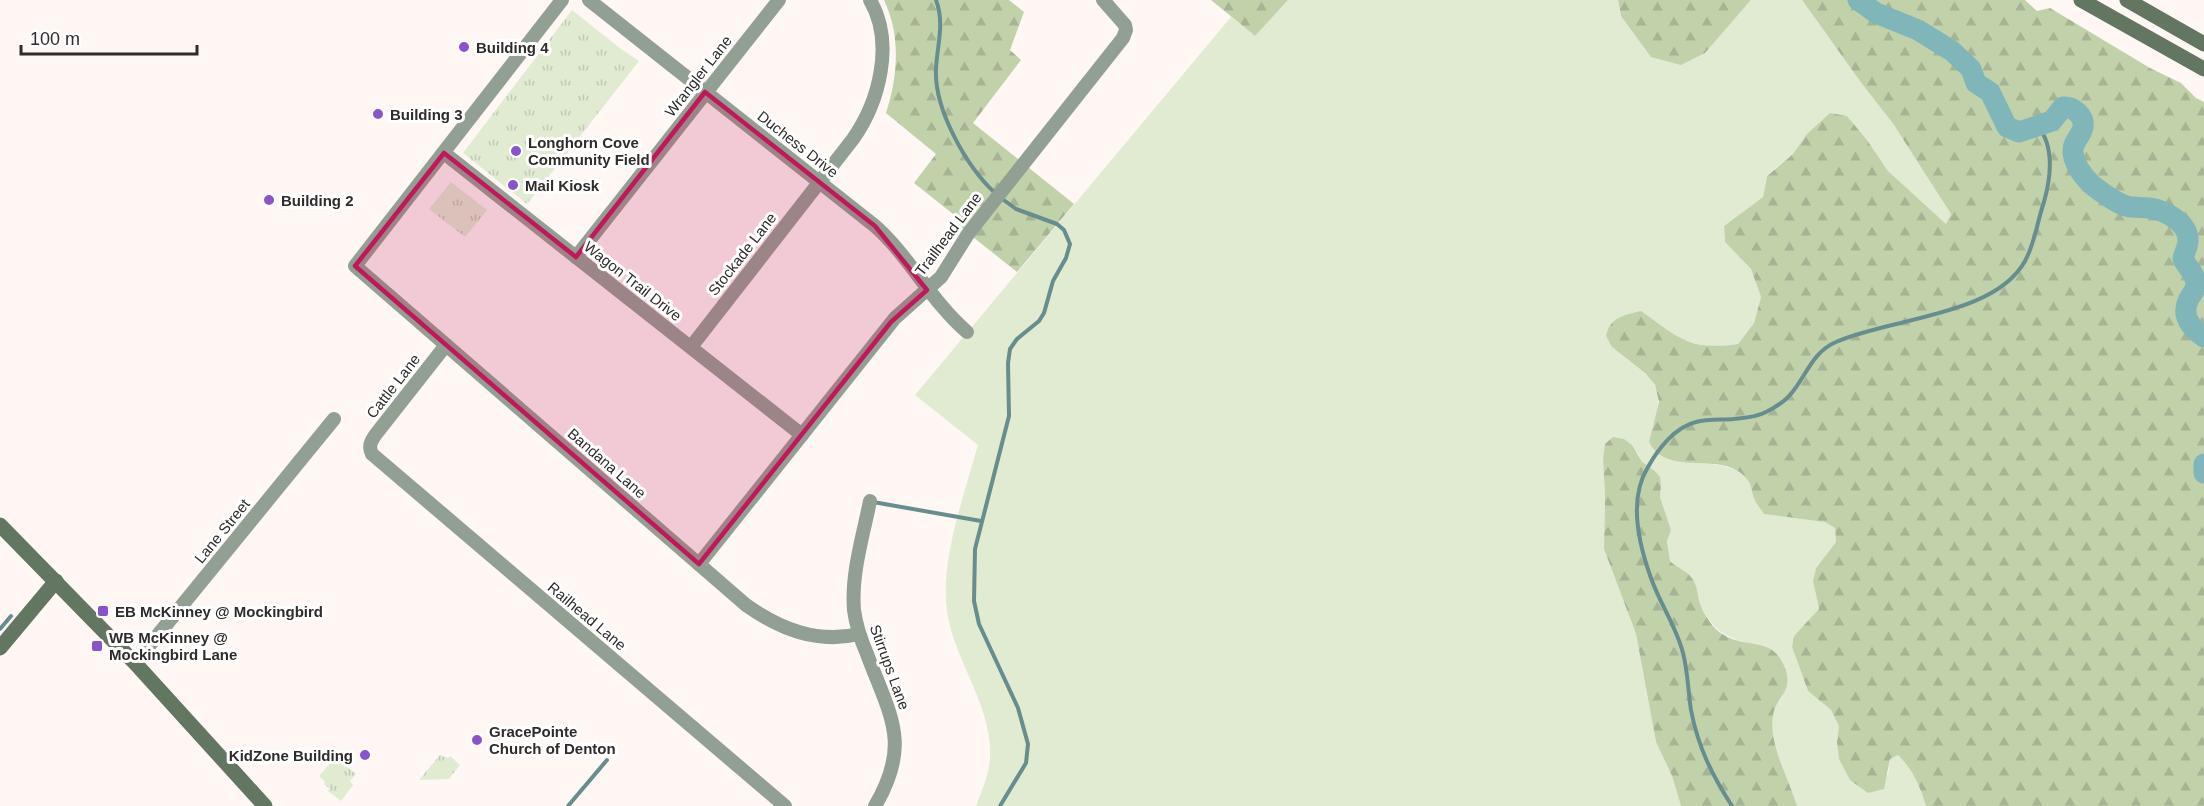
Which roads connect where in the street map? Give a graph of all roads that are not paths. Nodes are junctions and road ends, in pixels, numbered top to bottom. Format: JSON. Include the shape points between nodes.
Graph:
{"nodes":[{"id":1,"x":562,"y":0,"type":"edge"},
{"id":2,"x":589,"y":0,"type":"edge"},
{"id":3,"x":779,"y":0,"type":"edge"},
{"id":4,"x":870,"y":0,"type":"edge"},
{"id":5,"x":1103,"y":0,"type":"edge"},
{"id":6,"x":2081,"y":0,"type":"edge"},
{"id":7,"x":2127,"y":0,"type":"edge"},
{"id":8,"x":2204,"y":44,"type":"edge"},
{"id":9,"x":2204,"y":69,"type":"edge"},
{"id":10,"x":705,"y":92,"type":"junction"},
{"id":11,"x":444,"y":153,"type":"junction"},
{"id":12,"x":819,"y":181,"type":"junction"},
{"id":13,"x":576,"y":258,"type":"junction"},
{"id":14,"x":927,"y":290,"type":"junction"},
{"id":15,"x":967,"y":332,"type":"dead end"},
{"id":16,"x":446,"y":345,"type":"junction"},
{"id":17,"x":691,"y":347,"type":"junction"},
{"id":18,"x":334,"y":419,"type":"dead end"},
{"id":19,"x":802,"y":435,"type":"junction"},
{"id":20,"x":370,"y":449,"type":"joint"},
{"id":21,"x":870,"y":501,"type":"dead end"},
{"id":22,"x":0,"y":525,"type":"edge"},
{"id":23,"x":699,"y":564,"type":"junction"},
{"id":24,"x":56,"y":581,"type":"junction"},
{"id":25,"x":859,"y":634,"type":"junction"},
{"id":26,"x":0,"y":648,"type":"edge"},
{"id":27,"x":135,"y":663,"type":"junction"},
{"id":28,"x":265,"y":806,"type":"edge"},
{"id":29,"x":785,"y":806,"type":"edge"},
{"id":30,"x":875,"y":806,"type":"edge"}],
"edges":[{"from":1,"to":11,"type":"street"},
{"from":2,"to":10,"type":"street","name":"Duchess Drive"},
{"from":3,"to":10,"type":"street","name":"Wrangler Lane"},
{"from":4,"to":12,"type":"street","name":"Stockade Lane","via":[[881,36],[874,100],[862,126]]},
{"from":5,"to":14,"type":"street","name":"Trailhead Lane","via":[[1122,20],[1126,30],[1122,38],[968,234],[941,277]]},
{"from":6,"to":9,"type":"main road"},
{"from":7,"to":8,"type":"main road"},
{"from":10,"to":12,"type":"street","name":"Duchess Drive"},
{"from":10,"to":13,"type":"street","name":"Wrangler Lane"},
{"from":11,"to":13,"type":"street","name":"Wagon Trail Drive"},
{"from":11,"to":16,"type":"street","name":"Bandana Lane","via":[[355,266]]},
{"from":12,"to":14,"type":"street","name":"Duchess Drive","via":[[888,238]]},
{"from":12,"to":17,"type":"street","name":"Stockade Lane"},
{"from":13,"to":17,"type":"street","name":"Wagon Trail Drive"},
{"from":14,"to":15,"type":"street","name":"Duchess Drive"},
{"from":14,"to":19,"type":"street","name":"Trailhead Lane","via":[[895,318]]},
{"from":16,"to":20,"type":"street","name":"Cattle Lane","via":[[375,434]]},
{"from":16,"to":23,"type":"street","name":"Bandana Lane"},
{"from":17,"to":19,"type":"street","name":"Wagon Trail Drive"},
{"from":18,"to":27,"type":"street","name":"Lane Street"},
{"from":19,"to":23,"type":"street","name":"Trailhead Lane"},
{"from":20,"to":29,"type":"street","name":"Railhead Lane"},
{"from":21,"to":25,"type":"street","name":"Stirrups Lane","via":[[855,585],[854,611]]},
{"from":22,"to":24,"type":"main road"},
{"from":23,"to":25,"type":"street","name":"Bandana Lane","via":[[746,605],[781,626],[816,637]]},
{"from":24,"to":26,"type":"main road"},
{"from":24,"to":27,"type":"main road"},
{"from":25,"to":30,"type":"street","name":"Stirrups Lane","via":[[893,723],[896,742],[890,778]]},
{"from":27,"to":28,"type":"main road"}]}
